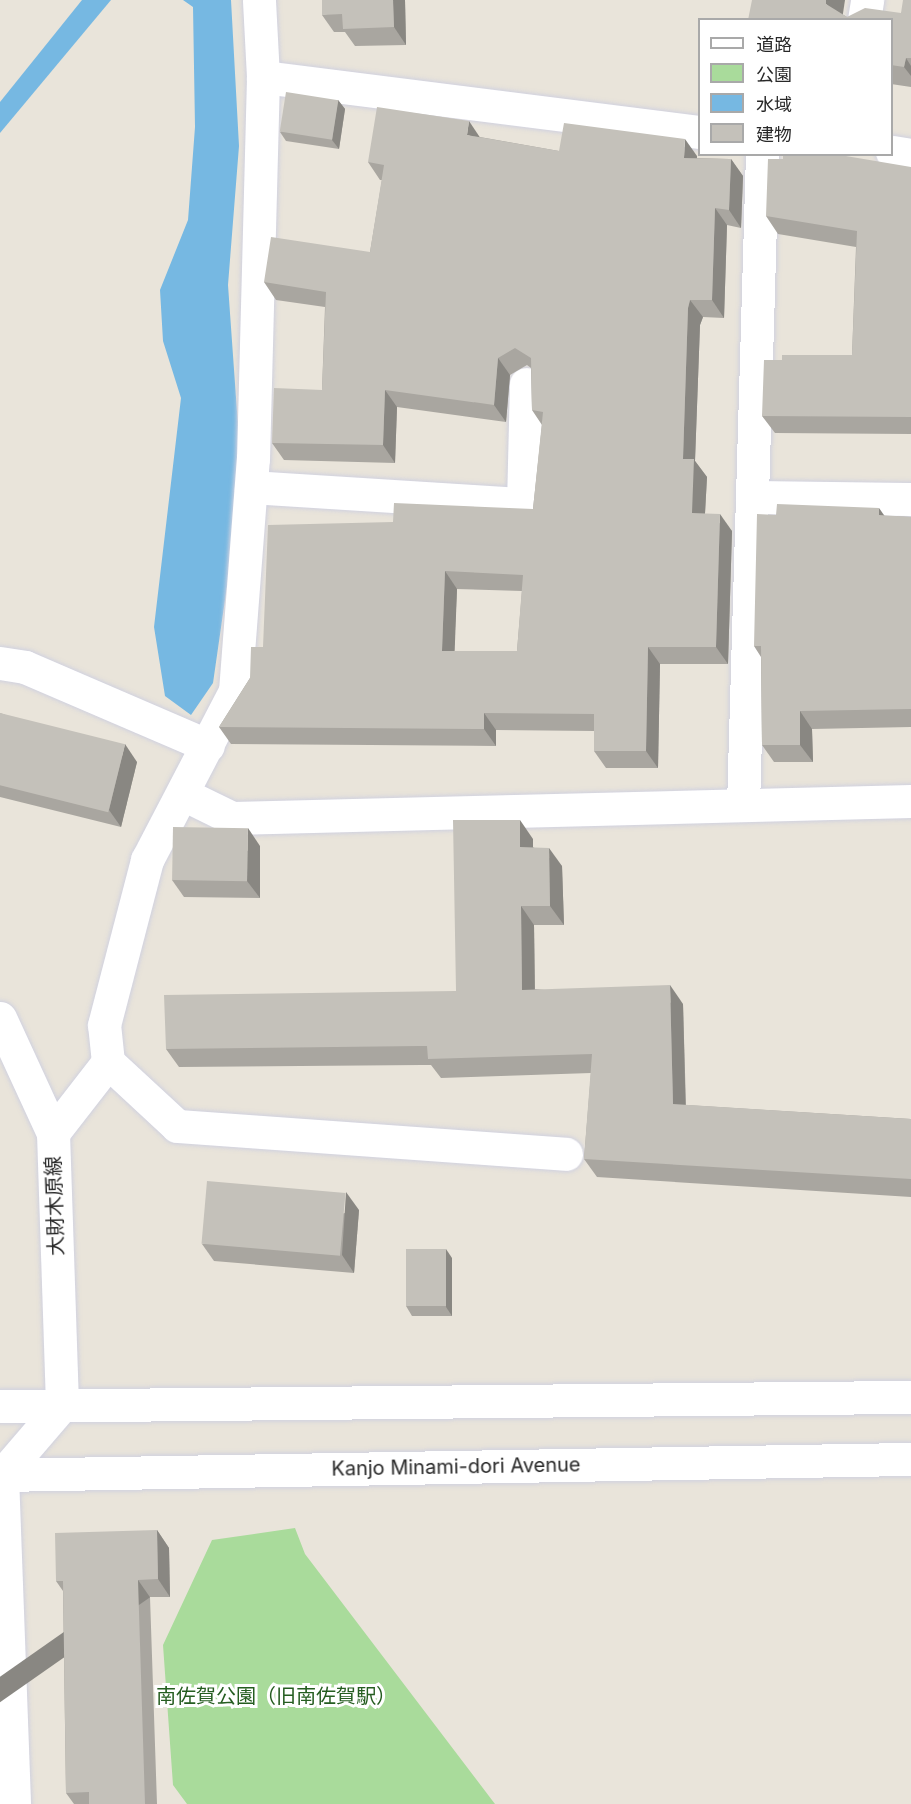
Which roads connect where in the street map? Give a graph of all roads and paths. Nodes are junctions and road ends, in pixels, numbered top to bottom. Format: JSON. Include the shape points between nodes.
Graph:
{"nodes":[{"id":1,"x":259,"y":0,"type":"edge"},
{"id":2,"x":867,"y":0,"type":"edge"},
{"id":3,"x":864,"y":18,"type":"edge"},
{"id":4,"x":263,"y":76,"type":"junction"},
{"id":5,"x":698,"y":132,"type":"edge"},
{"id":6,"x":893,"y":152,"type":"edge"},
{"id":7,"x":911,"y":154,"type":"edge"},
{"id":8,"x":762,"y":156,"type":"edge"},
{"id":9,"x":526,"y":384,"type":"dead end"},
{"id":10,"x":251,"y":487,"type":"junction"},
{"id":11,"x":752,"y":497,"type":"junction"},
{"id":12,"x":911,"y":499,"type":"edge"},
{"id":13,"x":0,"y":663,"type":"edge"},
{"id":14,"x":208,"y":746,"type":"junction"},
{"id":15,"x":185,"y":795,"type":"junction"},
{"id":16,"x":911,"y":801,"type":"edge"},
{"id":17,"x":743,"y":805,"type":"junction"},
{"id":18,"x":0,"y":1018,"type":"edge"},
{"id":19,"x":108,"y":1062,"type":"junction"},
{"id":20,"x":53,"y":1133,"type":"junction"},
{"id":21,"x":566,"y":1154,"type":"dead end"},
{"id":22,"x":911,"y":1397,"type":"edge"},
{"id":23,"x":62,"y":1405,"type":"junction"},
{"id":24,"x":0,"y":1406,"type":"edge"},
{"id":25,"x":911,"y":1459,"type":"edge"},
{"id":26,"x":1,"y":1475,"type":"edge"},
{"id":27,"x":14,"y":1804,"type":"edge"}],
"edges":[{"from":1,"to":4,"type":"street"},
{"from":2,"to":3,"type":"street"},
{"from":4,"to":5,"type":"street"},
{"from":4,"to":10,"type":"street"},
{"from":6,"to":7,"type":"street"},
{"from":8,"to":11,"type":"street"},
{"from":9,"to":10,"type":"street","via":[[524,504]]},
{"from":10,"to":14,"type":"street","via":[[235,691]]},
{"from":11,"to":12,"type":"street"},
{"from":11,"to":17,"type":"street"},
{"from":13,"to":14,"type":"street","via":[[25,667]]},
{"from":14,"to":15,"type":"street"},
{"from":15,"to":17,"type":"street","via":[[232,818]]},
{"from":15,"to":19,"type":"street","via":[[147,860],[104,1024]]},
{"from":16,"to":17,"type":"street"},
{"from":18,"to":20,"type":"street","name":"大財木原線"},
{"from":19,"to":20,"type":"street"},
{"from":19,"to":21,"type":"street","via":[[177,1126]]},
{"from":20,"to":23,"type":"street","name":"大財木原線"},
{"from":22,"to":23,"type":"street"},
{"from":23,"to":24,"type":"street"},
{"from":23,"to":26,"type":"street"},
{"from":25,"to":26,"type":"street","name":"Kanjo Minami-dori Avenue"},
{"from":26,"to":27,"type":"street"}]}
